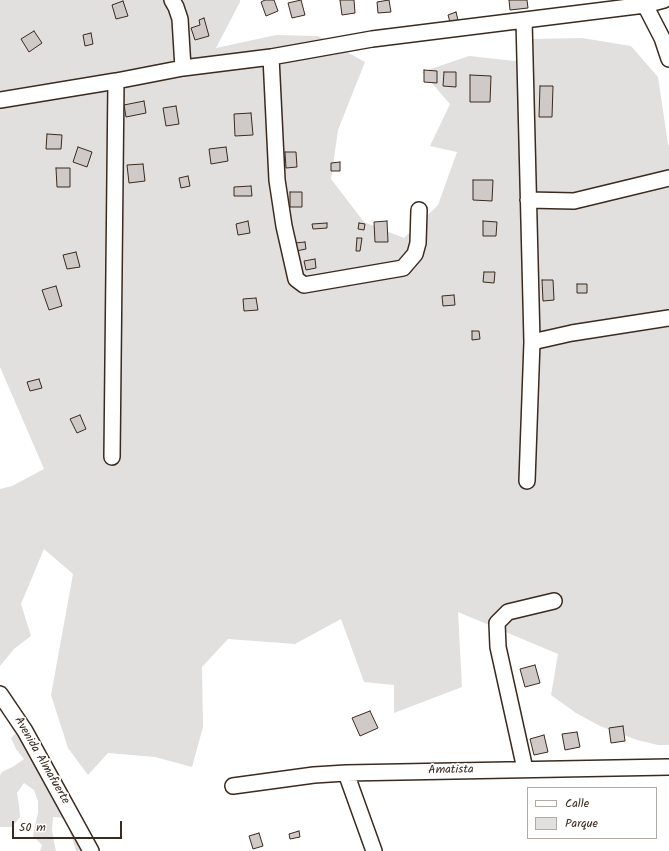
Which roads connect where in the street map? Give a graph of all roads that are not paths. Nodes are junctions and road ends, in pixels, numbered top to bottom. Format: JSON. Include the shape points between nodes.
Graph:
{"nodes":[{"id":1,"x":172,"y":0,"type":"edge"},
{"id":2,"x":664,"y":0,"type":"edge"},
{"id":3,"x":645,"y":5,"type":"junction"},
{"id":4,"x":524,"y":20,"type":"junction"},
{"id":5,"x":271,"y":57,"type":"junction"},
{"id":6,"x":669,"y":59,"type":"edge"},
{"id":7,"x":183,"y":68,"type":"junction"},
{"id":8,"x":116,"y":81,"type":"junction"},
{"id":9,"x":0,"y":100,"type":"edge"},
{"id":10,"x":669,"y":178,"type":"edge"},
{"id":11,"x":528,"y":200,"type":"junction"},
{"id":12,"x":419,"y":210,"type":"dead end"},
{"id":13,"x":669,"y":318,"type":"edge"},
{"id":14,"x":532,"y":342,"type":"junction"},
{"id":15,"x":112,"y":457,"type":"dead end"},
{"id":16,"x":527,"y":481,"type":"dead end"},
{"id":17,"x":554,"y":601,"type":"dead end"},
{"id":18,"x":0,"y":694,"type":"edge"},
{"id":19,"x":669,"y":767,"type":"edge"},
{"id":20,"x":525,"y":769,"type":"junction"},
{"id":21,"x":346,"y":773,"type":"junction"},
{"id":22,"x":233,"y":786,"type":"dead end"},
{"id":23,"x":91,"y":851,"type":"edge"},
{"id":24,"x":374,"y":851,"type":"edge"}],
"edges":[{"from":1,"to":7,"type":"street","via":[[180,19]]},
{"from":2,"to":3,"type":"street"},
{"from":3,"to":4,"type":"street"},
{"from":3,"to":6,"type":"street","via":[[662,38]]},
{"from":4,"to":5,"type":"street","via":[[372,39]]},
{"from":4,"to":11,"type":"street"},
{"from":5,"to":7,"type":"street"},
{"from":5,"to":12,"type":"street","via":[[276,180],[296,279],[304,285],[403,268],[415,254]]},
{"from":7,"to":8,"type":"street"},
{"from":8,"to":9,"type":"street"},
{"from":8,"to":15,"type":"street"},
{"from":10,"to":11,"type":"street","via":[[574,201]]},
{"from":11,"to":14,"type":"street"},
{"from":13,"to":14,"type":"street"},
{"from":14,"to":16,"type":"street"},
{"from":17,"to":20,"type":"street","via":[[508,612],[497,623],[498,647]]},
{"from":18,"to":23,"type":"street","name":"Avenida Almafuerte","via":[[25,731]]},
{"from":19,"to":20,"type":"street","name":"Amatista"},
{"from":20,"to":21,"type":"street","name":"Amatista"},
{"from":21,"to":22,"type":"street","name":"Amatista"},
{"from":21,"to":24,"type":"street"}]}
